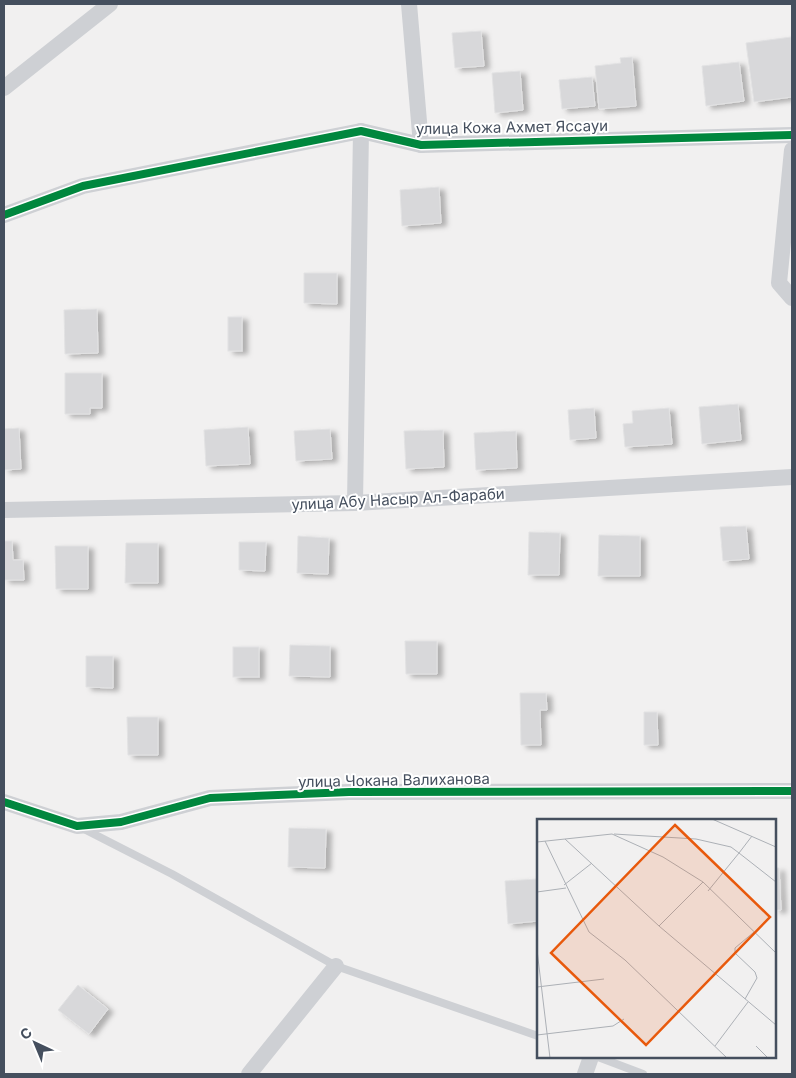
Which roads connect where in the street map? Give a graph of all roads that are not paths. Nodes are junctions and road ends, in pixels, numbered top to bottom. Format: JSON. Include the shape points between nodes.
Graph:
{"nodes":[{"id":1,"x":110,"y":4,"type":"edge"},
{"id":2,"x":409,"y":4,"type":"edge"},
{"id":3,"x":4,"y":88,"type":"edge"},
{"id":4,"x":361,"y":131,"type":"junction"},
{"id":5,"x":792,"y":135,"type":"edge"},
{"id":6,"x":420,"y":145,"type":"junction"},
{"id":7,"x":792,"y":150,"type":"edge"},
{"id":8,"x":4,"y":215,"type":"edge"},
{"id":9,"x":792,"y":298,"type":"edge"},
{"id":10,"x":792,"y":477,"type":"edge"},
{"id":11,"x":355,"y":503,"type":"junction"},
{"id":12,"x":4,"y":510,"type":"edge"},
{"id":13,"x":792,"y":791,"type":"edge"},
{"id":14,"x":4,"y":802,"type":"edge"},
{"id":15,"x":77,"y":826,"type":"junction"},
{"id":16,"x":336,"y":966,"type":"junction"},
{"id":17,"x":537,"y":1036,"type":"edge"},
{"id":18,"x":591,"y":1058,"type":"edge"},
{"id":19,"x":601,"y":1058,"type":"edge"},
{"id":20,"x":250,"y":1074,"type":"edge"},
{"id":21,"x":586,"y":1074,"type":"edge"},
{"id":22,"x":643,"y":1074,"type":"edge"}],
"edges":[{"from":1,"to":3,"type":"street"},
{"from":2,"to":6,"type":"street"},
{"from":4,"to":6,"type":"street","name":"улица Кожа Ахмет Яссауи"},
{"from":4,"to":8,"type":"street","name":"улица Кожа Ахмет Яссауи","via":[[83,186]]},
{"from":4,"to":11,"type":"street"},
{"from":5,"to":6,"type":"street","name":"улица Кожа Ахмет Яссауи"},
{"from":7,"to":9,"type":"street","via":[[778,283]]},
{"from":10,"to":11,"type":"street","name":"улица Абу Насыр Ал-Фараби"},
{"from":11,"to":12,"type":"street","name":"улица Абу Насыр Ал-Фараби"},
{"from":13,"to":15,"type":"street","name":"улица Чокана Валиханова","via":[[348,792],[210,798],[121,822]]},
{"from":14,"to":15,"type":"street","name":"улица Чокана Валиханова"},
{"from":15,"to":16,"type":"lane","via":[[172,874]]},
{"from":16,"to":17,"type":"lane"},
{"from":16,"to":20,"type":"street"},
{"from":18,"to":21,"type":"street"},
{"from":19,"to":22,"type":"lane"}]}
